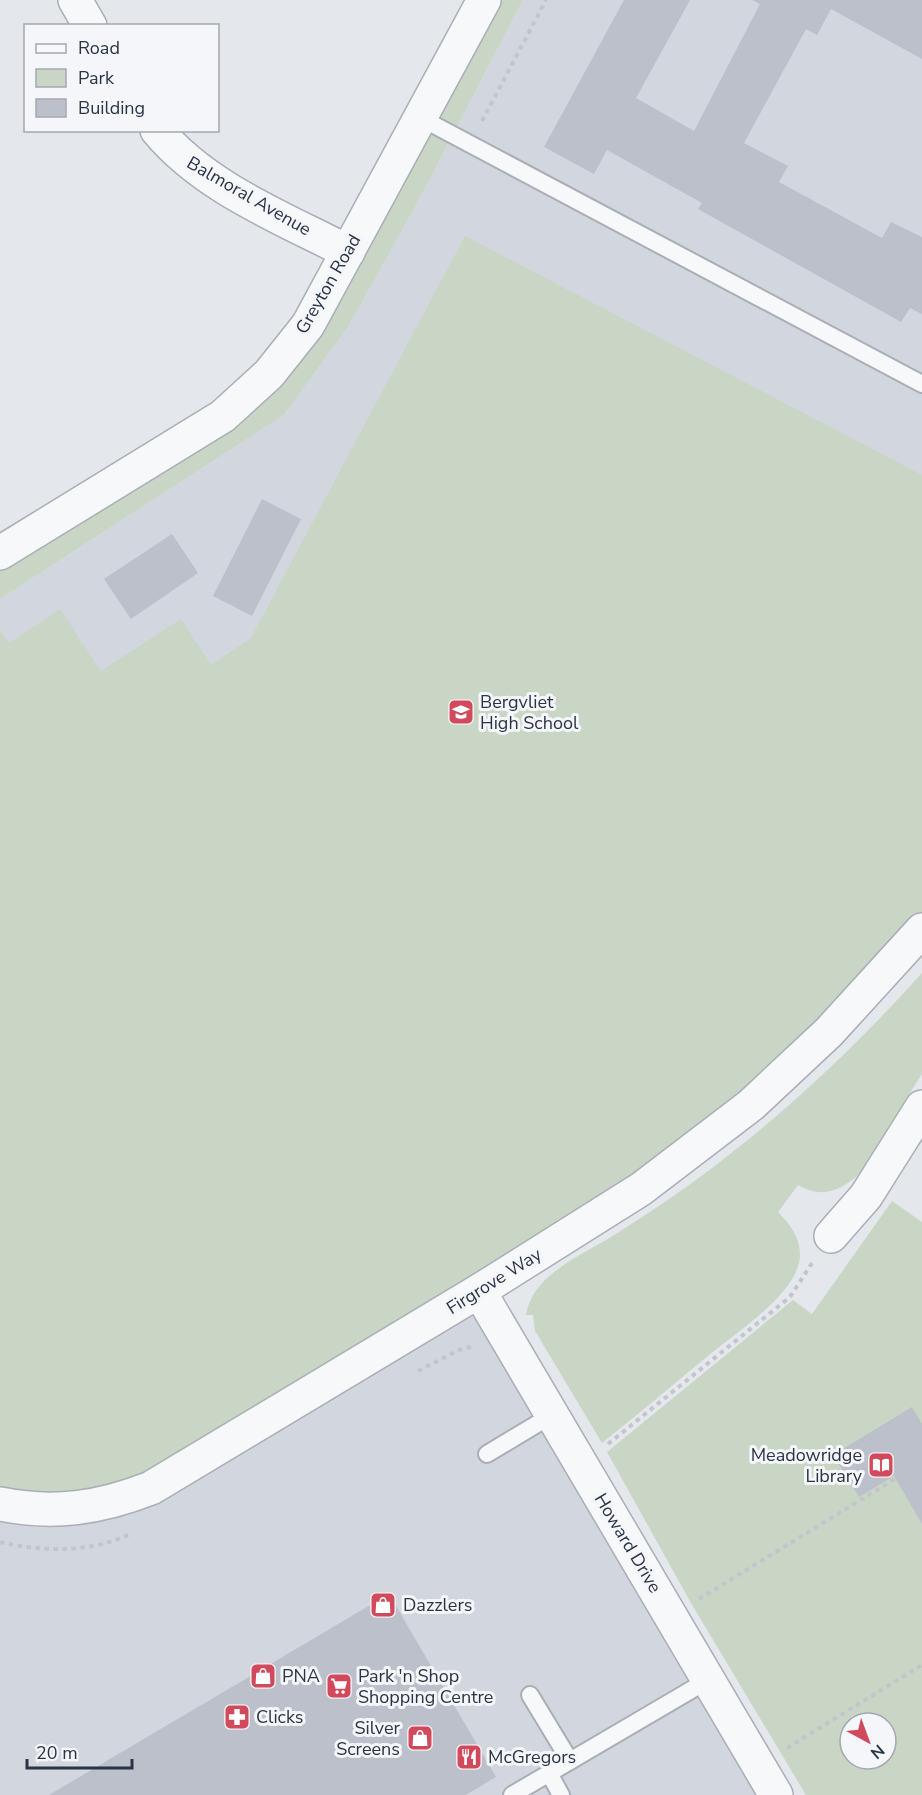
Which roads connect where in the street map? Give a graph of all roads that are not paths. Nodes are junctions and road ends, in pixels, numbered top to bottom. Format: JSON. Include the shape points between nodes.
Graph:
{"nodes":[{"id":1,"x":75,"y":0,"type":"edge"},
{"id":2,"x":484,"y":0,"type":"edge"},
{"id":3,"x":89,"y":24,"type":"edge"},
{"id":4,"x":421,"y":118,"type":"junction"},
{"id":5,"x":159,"y":132,"type":"edge"},
{"id":6,"x":348,"y":252,"type":"junction"},
{"id":7,"x":922,"y":384,"type":"edge"},
{"id":8,"x":0,"y":553,"type":"edge"},
{"id":9,"x":922,"y":930,"type":"edge"},
{"id":10,"x":922,"y":1107,"type":"edge"},
{"id":11,"x":831,"y":1236,"type":"dead end"},
{"id":12,"x":479,"y":1291,"type":"junction"},
{"id":13,"x":552,"y":1415,"type":"junction"},
{"id":14,"x":487,"y":1454,"type":"dead end"},
{"id":15,"x":0,"y":1504,"type":"edge"},
{"id":16,"x":708,"y":1680,"type":"junction"},
{"id":17,"x":530,"y":1695,"type":"dead end"},
{"id":18,"x":570,"y":1761,"type":"junction"},
{"id":19,"x":549,"y":1773,"type":"junction"},
{"id":20,"x":512,"y":1795,"type":"edge"},
{"id":21,"x":561,"y":1795,"type":"edge"},
{"id":22,"x":776,"y":1795,"type":"edge"}],
"edges":[{"from":1,"to":3,"type":"street"},
{"from":2,"to":4,"type":"street","name":"Greyton Road"},
{"from":4,"to":6,"type":"street","name":"Greyton Road"},
{"from":4,"to":7,"type":"lane"},
{"from":5,"to":6,"type":"street","name":"Balmoral Avenue","via":[[187,163],[242,197]]},
{"from":6,"to":8,"type":"street","name":"Greyton Road","via":[[308,325],[269,374],[223,416]]},
{"from":9,"to":12,"type":"street","name":"Firgrove Way","via":[[829,1032],[751,1105],[641,1189]]},
{"from":10,"to":11,"type":"street","via":[[866,1196]]},
{"from":12,"to":13,"type":"street","name":"Howard Drive"},
{"from":12,"to":15,"type":"street","name":"Firgrove Way","via":[[151,1488],[101,1506],[76,1509]]},
{"from":13,"to":14,"type":"lane"},
{"from":13,"to":16,"type":"street","name":"Howard Drive"},
{"from":16,"to":18,"type":"lane"},
{"from":16,"to":22,"type":"street","name":"Howard Drive"},
{"from":17,"to":18,"type":"lane"},
{"from":18,"to":19,"type":"lane"},
{"from":19,"to":20,"type":"lane"},
{"from":19,"to":21,"type":"lane"}]}
